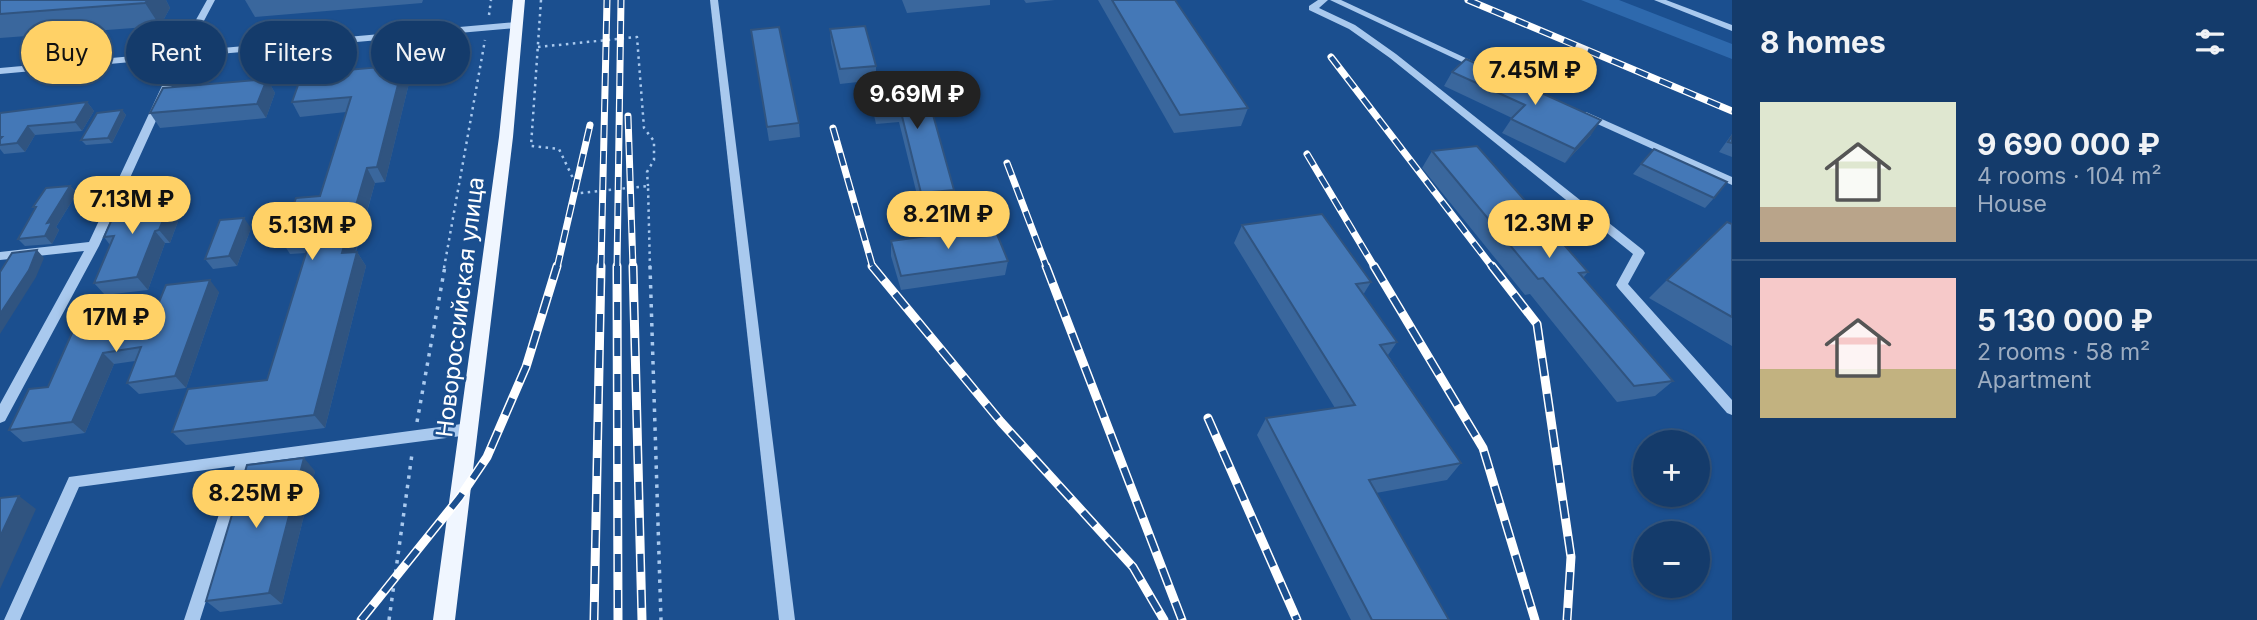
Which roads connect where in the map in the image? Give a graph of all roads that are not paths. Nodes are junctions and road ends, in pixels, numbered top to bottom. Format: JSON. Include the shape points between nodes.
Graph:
{"nodes":[{"id":1,"x":211,"y":0,"type":"edge"},
{"id":2,"x":519,"y":0,"type":"edge"},
{"id":3,"x":715,"y":0,"type":"edge"},
{"id":4,"x":1324,"y":0,"type":"edge"},
{"id":5,"x":1334,"y":0,"type":"edge"},
{"id":6,"x":1658,"y":0,"type":"edge"},
{"id":7,"x":199,"y":21,"type":"edge"},
{"id":8,"x":517,"y":25,"type":"junction"},
{"id":9,"x":1732,"y":28,"type":"edge"},
{"id":10,"x":226,"y":51,"type":"edge"},
{"id":11,"x":126,"y":60,"type":"edge"},
{"id":12,"x":0,"y":71,"type":"edge"},
{"id":13,"x":1496,"y":74,"type":"edge"},
{"id":14,"x":167,"y":84,"type":"edge"},
{"id":15,"x":1570,"y":108,"type":"edge"},
{"id":16,"x":1732,"y":181,"type":"edge"},
{"id":17,"x":93,"y":246,"type":"junction"},
{"id":18,"x":0,"y":256,"type":"edge"},
{"id":19,"x":1732,"y":409,"type":"edge"},
{"id":20,"x":0,"y":417,"type":"edge"},
{"id":21,"x":469,"y":429,"type":"junction"},
{"id":22,"x":244,"y":459,"type":"junction"},
{"id":23,"x":12,"y":620,"type":"edge"},
{"id":24,"x":192,"y":620,"type":"edge"},
{"id":25,"x":444,"y":620,"type":"edge"},
{"id":26,"x":787,"y":620,"type":"edge"}],
"edges":[{"from":1,"to":7,"type":"street"},
{"from":2,"to":8,"type":"main road","name":"Новороссийская улица"},
{"from":3,"to":26,"type":"street"},
{"from":4,"to":19,"type":"street","via":[[1312,8],[1352,27],[1393,56],[1639,253],[1622,285]]},
{"from":5,"to":13,"type":"street"},
{"from":6,"to":9,"type":"street"},
{"from":8,"to":10,"type":"street"},
{"from":8,"to":21,"type":"main road","name":"Новороссийская улица"},
{"from":11,"to":12,"type":"street"},
{"from":14,"to":17,"type":"street"},
{"from":15,"to":16,"type":"street"},
{"from":17,"to":18,"type":"street"},
{"from":17,"to":20,"type":"street"},
{"from":21,"to":22,"type":"street"},
{"from":21,"to":25,"type":"main road","name":"Новороссийская улица"},
{"from":22,"to":23,"type":"street","via":[[74,481]]},
{"from":22,"to":24,"type":"lane"}]}
